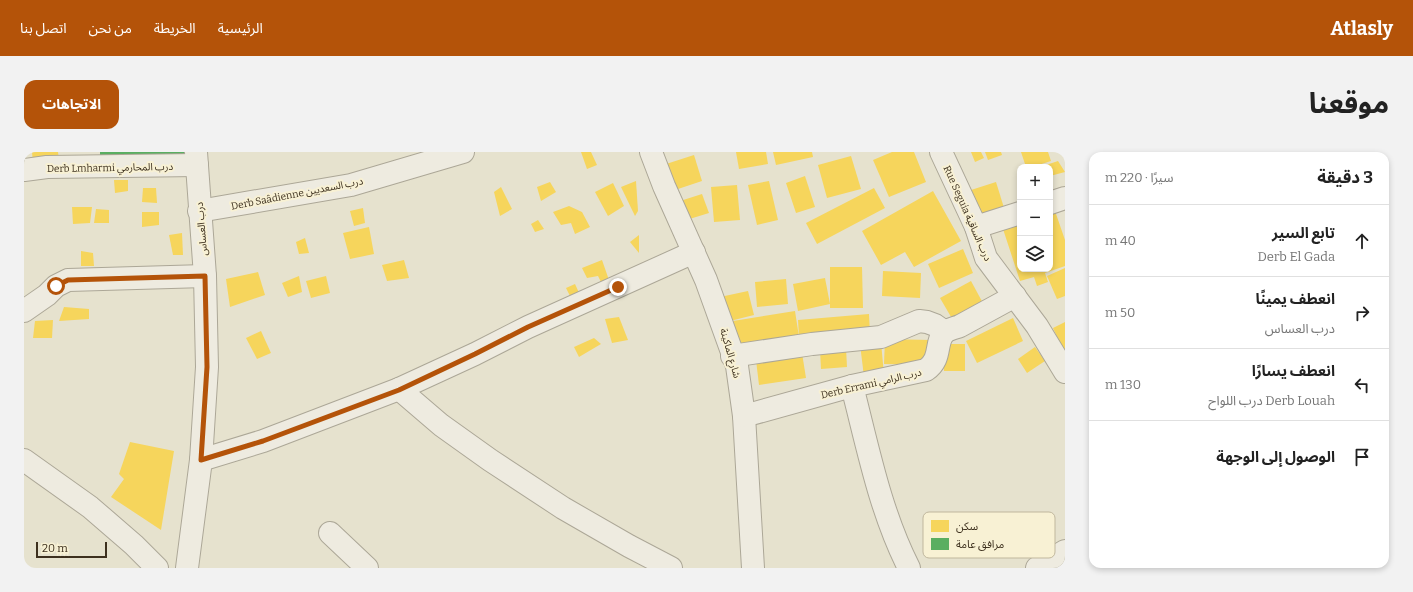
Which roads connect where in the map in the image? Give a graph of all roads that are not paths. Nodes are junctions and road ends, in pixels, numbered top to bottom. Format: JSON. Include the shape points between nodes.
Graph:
{"nodes":[{"id":1,"x":463,"y":152,"type":"edge"},
{"id":2,"x":651,"y":152,"type":"edge"},
{"id":3,"x":941,"y":152,"type":"edge"},
{"id":4,"x":196,"y":159,"type":"edge"},
{"id":5,"x":24,"y":170,"type":"edge"},
{"id":6,"x":1065,"y":198,"type":"edge"},
{"id":7,"x":1053,"y":202,"type":"edge"},
{"id":8,"x":199,"y":210,"type":"junction"},
{"id":9,"x":1017,"y":214,"type":"edge"},
{"id":10,"x":976,"y":227,"type":"junction"},
{"id":11,"x":694,"y":252,"type":"junction"},
{"id":12,"x":205,"y":276,"type":"junction"},
{"id":13,"x":1015,"y":296,"type":"junction"},
{"id":14,"x":24,"y":310,"type":"edge"},
{"id":15,"x":945,"y":332,"type":"junction"},
{"id":16,"x":732,"y":356,"type":"junction"},
{"id":17,"x":1065,"y":372,"type":"edge"},
{"id":18,"x":852,"y":386,"type":"junction"},
{"id":19,"x":399,"y":390,"type":"junction"},
{"id":20,"x":744,"y":416,"type":"junction"},
{"id":21,"x":24,"y":460,"type":"edge"},
{"id":22,"x":201,"y":460,"type":"junction"},
{"id":23,"x":330,"y":533,"type":"dead end"},
{"id":24,"x":1065,"y":551,"type":"edge"},
{"id":25,"x":1055,"y":557,"type":"edge"},
{"id":26,"x":1053,"y":558,"type":"edge"},
{"id":27,"x":157,"y":568,"type":"edge"},
{"id":28,"x":186,"y":568,"type":"edge"},
{"id":29,"x":367,"y":568,"type":"edge"},
{"id":30,"x":671,"y":568,"type":"edge"},
{"id":31,"x":753,"y":568,"type":"edge"},
{"id":32,"x":909,"y":568,"type":"edge"},
{"id":33,"x":1037,"y":568,"type":"edge"}],
"edges":[{"from":1,"to":8,"type":"street","name":"Derb Saâdienne درب السعديين","via":[[351,185]]},
{"from":2,"to":11,"type":"street","name":"شارع الماكينة"},
{"from":3,"to":10,"type":"street","name":"Rue Seguia درب الساقية"},
{"from":4,"to":5,"type":"street","name":"Derb Lmharmi درب المحارمي"},
{"from":4,"to":8,"type":"street","name":"درب العساس"},
{"from":6,"to":7,"type":"street"},
{"from":8,"to":12,"type":"street","name":"درب العساس"},
{"from":9,"to":10,"type":"street"},
{"from":10,"to":13,"type":"street","name":"Rue Seguia درب الساقية","via":[[986,258]]},
{"from":11,"to":16,"type":"street","name":"شارع الماكينة"},
{"from":11,"to":19,"type":"street","via":[[528,327]]},
{"from":12,"to":14,"type":"street","via":[[68,280]]},
{"from":12,"to":22,"type":"street","name":"درب العساس","via":[[207,367]]},
{"from":13,"to":15,"type":"street"},
{"from":13,"to":17,"type":"street","name":"Rue Seguia درب الساقية","via":[[1038,326]]},
{"from":15,"to":16,"type":"street","via":[[935,325],[919,321],[881,337]]},
{"from":15,"to":18,"type":"street","name":"Derb Errami درب الرامي","via":[[935,361],[926,370]]},
{"from":16,"to":20,"type":"street","name":"شارع الماكينة","via":[[737,366]]},
{"from":18,"to":20,"type":"street","name":"Derb Errami درب الرامي"},
{"from":18,"to":32,"type":"street","via":[[883,507],[898,548]]},
{"from":19,"to":22,"type":"street","via":[[263,441]]},
{"from":19,"to":30,"type":"street","via":[[441,425],[556,504]]},
{"from":20,"to":31,"type":"street","name":"شارع الماكينة"},
{"from":21,"to":27,"type":"street","via":[[90,507]]},
{"from":22,"to":28,"type":"street","name":"درب العساس"},
{"from":23,"to":29,"type":"street"},
{"from":24,"to":25,"type":"street"},
{"from":26,"to":33,"type":"street"}]}
